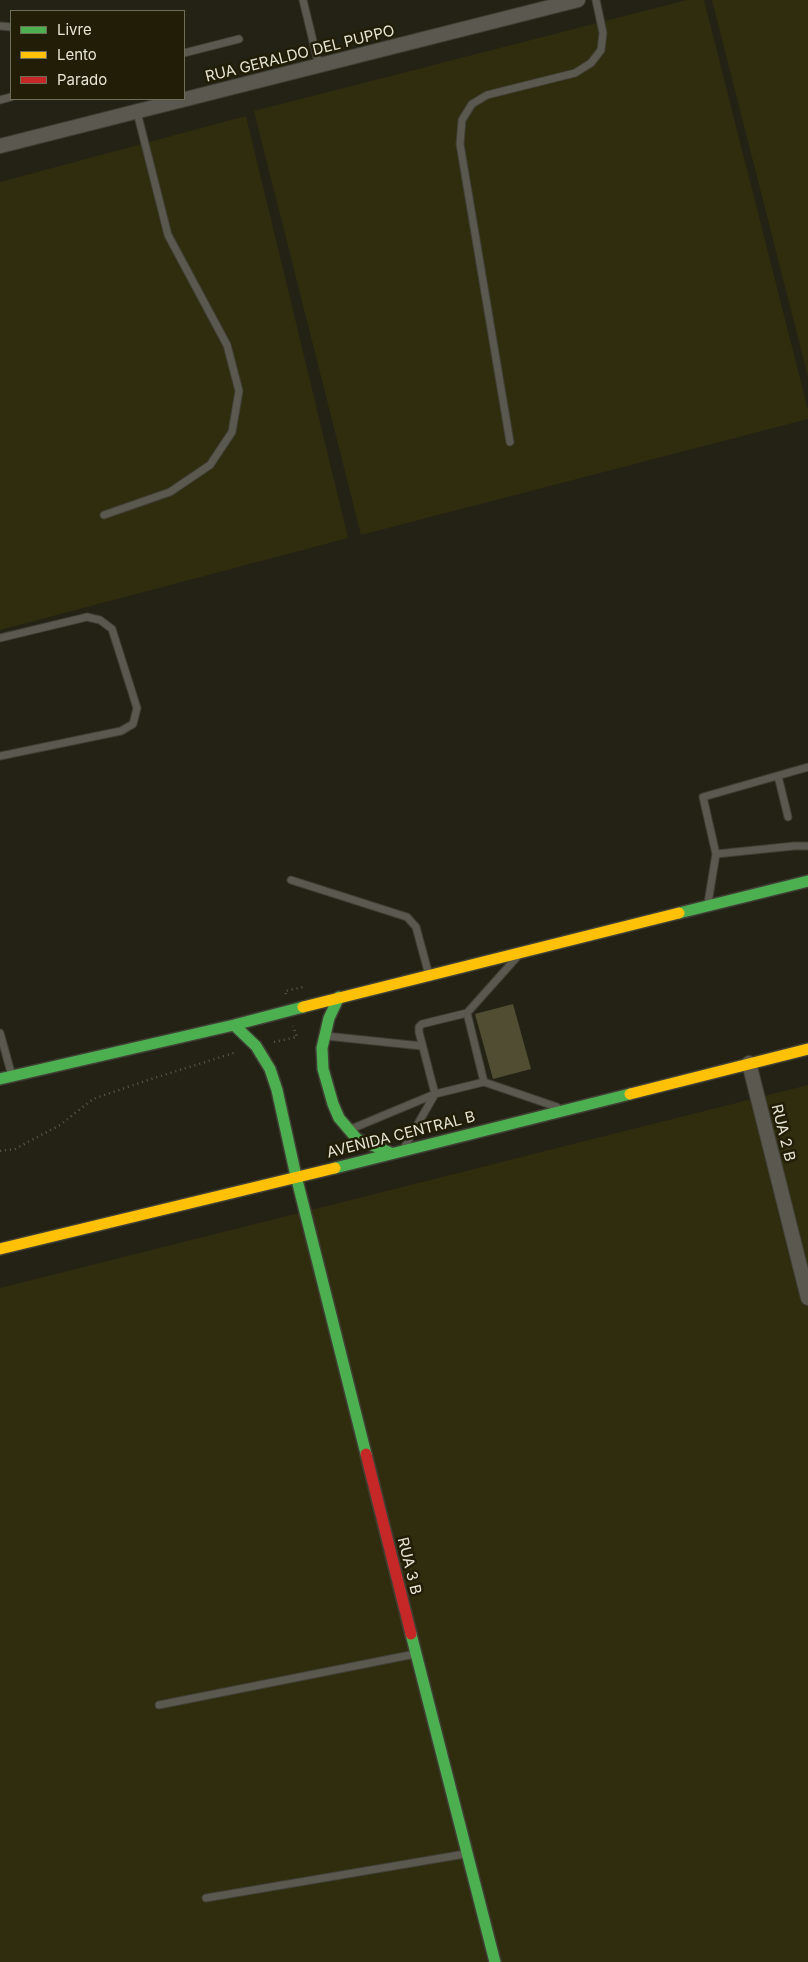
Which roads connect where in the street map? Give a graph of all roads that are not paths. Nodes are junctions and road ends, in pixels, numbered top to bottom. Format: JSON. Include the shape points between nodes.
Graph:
{"nodes":[{"id":1,"x":303,"y":0,"type":"edge"},
{"id":2,"x":578,"y":0,"type":"edge"},
{"id":3,"x":596,"y":0,"type":"edge"},
{"id":4,"x":239,"y":39,"type":"dead end"},
{"id":5,"x":185,"y":53,"type":"edge"},
{"id":6,"x":319,"y":66,"type":"junction"},
{"id":7,"x":184,"y":100,"type":"edge"},
{"id":8,"x":185,"y":100,"type":"edge"},
{"id":9,"x":137,"y":112,"type":"junction"},
{"id":10,"x":0,"y":146,"type":"edge"},
{"id":11,"x":510,"y":442,"type":"dead end"},
{"id":12,"x":104,"y":516,"type":"dead end"},
{"id":13,"x":0,"y":638,"type":"edge"},
{"id":14,"x":0,"y":756,"type":"edge"},
{"id":15,"x":808,"y":767,"type":"edge"},
{"id":16,"x":778,"y":776,"type":"junction"},
{"id":17,"x":788,"y":817,"type":"dead end"},
{"id":18,"x":808,"y":846,"type":"edge"},
{"id":19,"x":716,"y":854,"type":"junction"},
{"id":20,"x":291,"y":880,"type":"dead end"},
{"id":21,"x":808,"y":881,"type":"edge"},
{"id":22,"x":708,"y":907,"type":"junction"},
{"id":23,"x":521,"y":952,"type":"junction"},
{"id":24,"x":429,"y":975,"type":"junction"},
{"id":25,"x":339,"y":997,"type":"junction"},
{"id":26,"x":467,"y":1013,"type":"junction"},
{"id":27,"x":234,"y":1025,"type":"junction"},
{"id":28,"x":0,"y":1033,"type":"edge"},
{"id":29,"x":324,"y":1036,"type":"junction"},
{"id":30,"x":422,"y":1046,"type":"junction"},
{"id":31,"x":808,"y":1049,"type":"edge"},
{"id":32,"x":749,"y":1063,"type":"junction"},
{"id":33,"x":6,"y":1077,"type":"edge"},
{"id":34,"x":484,"y":1082,"type":"junction"},
{"id":35,"x":436,"y":1094,"type":"junction"},
{"id":36,"x":564,"y":1110,"type":"junction"},
{"id":37,"x":348,"y":1130,"type":"junction"},
{"id":38,"x":397,"y":1152,"type":"junction"},
{"id":39,"x":296,"y":1176,"type":"junction"},
{"id":40,"x":0,"y":1250,"type":"edge"},
{"id":41,"x":808,"y":1298,"type":"edge"},
{"id":42,"x":416,"y":1654,"type":"junction"},
{"id":43,"x":159,"y":1705,"type":"dead end"},
{"id":44,"x":466,"y":1854,"type":"junction"},
{"id":45,"x":206,"y":1898,"type":"dead end"},
{"id":46,"x":495,"y":1962,"type":"edge"}],
"edges":[{"from":1,"to":6,"type":"lane"},
{"from":2,"to":6,"type":"street","name":"RUA GERALDO DEL PUPPO"},
{"from":3,"to":11,"type":"lane","via":[[603,33],[601,50],[591,63],[575,73],[488,95],[472,104],[462,120],[460,144]]},
{"from":4,"to":5,"type":"lane"},
{"from":6,"to":8,"type":"street","name":"RUA GERALDO DEL PUPPO"},
{"from":7,"to":9,"type":"street","name":"RUA GERALDO DEL PUPPO"},
{"from":9,"to":10,"type":"street","name":"RUA GERALDO DEL PUPPO"},
{"from":9,"to":12,"type":"lane","via":[[168,234],[227,344],[239,391],[232,432],[210,465],[170,492]]},
{"from":13,"to":14,"type":"lane","via":[[87,617],[100,620],[112,629],[138,708],[133,724],[121,731]]},
{"from":15,"to":16,"type":"lane"},
{"from":16,"to":17,"type":"lane"},
{"from":16,"to":19,"type":"lane","via":[[703,797]]},
{"from":18,"to":19,"type":"lane"},
{"from":19,"to":22,"type":"lane"},
{"from":20,"to":24,"type":"lane","via":[[407,917],[416,927]]},
{"from":21,"to":22,"type":"main road"},
{"from":22,"to":23,"type":"main road"},
{"from":23,"to":24,"type":"main road"},
{"from":23,"to":26,"type":"lane"},
{"from":24,"to":25,"type":"main road"},
{"from":25,"to":27,"type":"main road"},
{"from":25,"to":29,"type":"main road"},
{"from":26,"to":30,"type":"lane","via":[[422,1024],[418,1032]]},
{"from":26,"to":34,"type":"lane"},
{"from":27,"to":33,"type":"main road"},
{"from":27,"to":39,"type":"main road","name":"RUA 3 B","via":[[256,1046],[270,1069]]},
{"from":28,"to":33,"type":"lane"},
{"from":29,"to":30,"type":"lane"},
{"from":29,"to":37,"type":"main road","via":[[323,1069],[333,1104]]},
{"from":30,"to":35,"type":"lane"},
{"from":31,"to":32,"type":"main road","name":"AVENIDA CENTRAL B"},
{"from":32,"to":36,"type":"main road","name":"AVENIDA CENTRAL B"},
{"from":32,"to":41,"type":"street","name":"RUA 2 B"},
{"from":34,"to":35,"type":"lane"},
{"from":34,"to":36,"type":"lane"},
{"from":35,"to":37,"type":"lane"},
{"from":35,"to":38,"type":"lane"},
{"from":36,"to":38,"type":"main road","name":"AVENIDA CENTRAL B"},
{"from":37,"to":38,"type":"main road","via":[[357,1139]]},
{"from":38,"to":39,"type":"main road","name":"AVENIDA CENTRAL B"},
{"from":39,"to":40,"type":"main road","name":"AVENIDA CENTRAL B"},
{"from":39,"to":42,"type":"main road","name":"RUA 3 B"},
{"from":42,"to":43,"type":"lane"},
{"from":42,"to":44,"type":"main road","name":"RUA 3 B"},
{"from":44,"to":45,"type":"lane"},
{"from":44,"to":46,"type":"main road","name":"RUA 3 B"}]}
